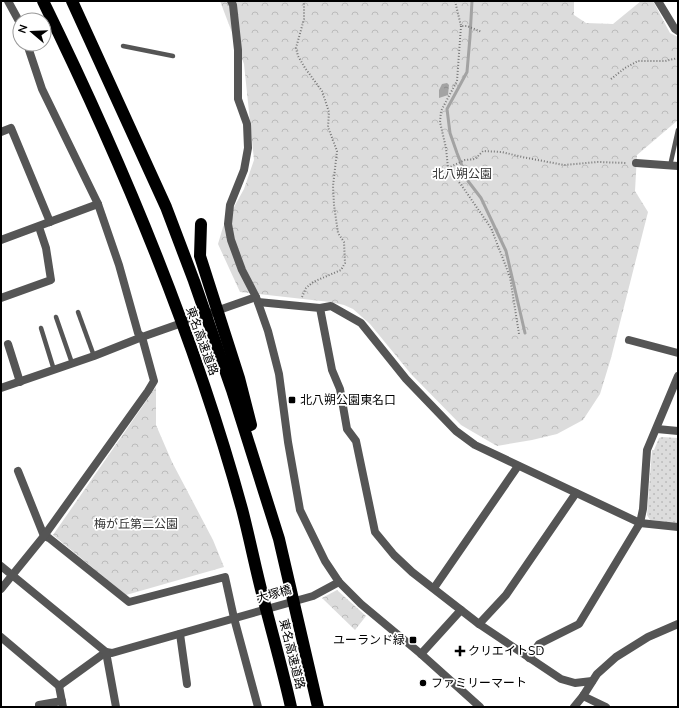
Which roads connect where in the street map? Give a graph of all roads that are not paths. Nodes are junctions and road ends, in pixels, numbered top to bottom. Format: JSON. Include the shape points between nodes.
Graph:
{"nodes":[{"id":1,"x":8,"y":1,"type":"edge"},
{"id":2,"x":43,"y":1,"type":"edge"},
{"id":3,"x":72,"y":1,"type":"edge"},
{"id":4,"x":230,"y":1,"type":"edge"},
{"id":5,"x":658,"y":1,"type":"edge"},
{"id":6,"x":14,"y":12,"type":"edge"},
{"id":7,"x":678,"y":31,"type":"edge"},
{"id":8,"x":122,"y":46,"type":"dead end"},
{"id":9,"x":30,"y":52,"type":"edge"},
{"id":10,"x":173,"y":56,"type":"dead end"},
{"id":11,"x":678,"y":130,"type":"edge"},
{"id":12,"x":1,"y":132,"type":"edge"},
{"id":13,"x":636,"y":163,"type":"road end"},
{"id":14,"x":674,"y":166,"type":"edge"},
{"id":15,"x":98,"y":204,"type":"junction"},
{"id":16,"x":50,"y":222,"type":"junction"},
{"id":17,"x":201,"y":224,"type":"dead end"},
{"id":18,"x":39,"y":227,"type":"junction"},
{"id":19,"x":1,"y":240,"type":"edge"},
{"id":20,"x":1,"y":298,"type":"edge"},
{"id":21,"x":257,"y":300,"type":"junction"},
{"id":22,"x":320,"y":308,"type":"junction"},
{"id":23,"x":78,"y":312,"type":"dead end"},
{"id":24,"x":56,"y":317,"type":"dead end"},
{"id":25,"x":41,"y":328,"type":"dead end"},
{"id":26,"x":142,"y":337,"type":"junction"},
{"id":27,"x":629,"y":340,"type":"dead end"},
{"id":28,"x":8,"y":344,"type":"dead end"},
{"id":29,"x":678,"y":353,"type":"edge"},
{"id":30,"x":94,"y":356,"type":"junction"},
{"id":31,"x":72,"y":363,"type":"junction"},
{"id":32,"x":54,"y":370,"type":"junction"},
{"id":33,"x":678,"y":376,"type":"edge"},
{"id":34,"x":20,"y":382,"type":"junction"},
{"id":35,"x":1,"y":388,"type":"edge"},
{"id":36,"x":657,"y":430,"type":"junction"},
{"id":37,"x":678,"y":432,"type":"edge"},
{"id":38,"x":518,"y":466,"type":"junction"},
{"id":39,"x":18,"y":471,"type":"dead end"},
{"id":40,"x":576,"y":493,"type":"junction"},
{"id":41,"x":640,"y":523,"type":"junction"},
{"id":42,"x":678,"y":527,"type":"edge"},
{"id":43,"x":44,"y":536,"type":"junction"},
{"id":44,"x":279,"y":539,"type":"junction"},
{"id":45,"x":1,"y":566,"type":"edge"},
{"id":46,"x":13,"y":575,"type":"junction"},
{"id":47,"x":339,"y":582,"type":"junction"},
{"id":48,"x":434,"y":588,"type":"junction"},
{"id":49,"x":1,"y":589,"type":"edge"},
{"id":50,"x":264,"y":601,"type":"junction"},
{"id":51,"x":461,"y":610,"type":"junction"},
{"id":52,"x":237,"y":617,"type":"junction"},
{"id":53,"x":479,"y":624,"type":"junction"},
{"id":54,"x":678,"y":624,"type":"edge"},
{"id":55,"x":180,"y":634,"type":"junction"},
{"id":56,"x":1,"y":637,"type":"edge"},
{"id":57,"x":106,"y":652,"type":"junction"},
{"id":58,"x":421,"y":654,"type":"junction"},
{"id":59,"x":529,"y":658,"type":"junction"},
{"id":60,"x":592,"y":681,"type":"junction"},
{"id":61,"x":187,"y":684,"type":"dead end"},
{"id":62,"x":59,"y":686,"type":"junction"},
{"id":63,"x":584,"y":696,"type":"junction"},
{"id":64,"x":62,"y":704,"type":"edge"},
{"id":65,"x":39,"y":705,"type":"dead end"},
{"id":66,"x":116,"y":707,"type":"edge"},
{"id":67,"x":258,"y":707,"type":"edge"},
{"id":68,"x":284,"y":707,"type":"edge"},
{"id":69,"x":291,"y":707,"type":"edge"},
{"id":70,"x":318,"y":707,"type":"edge"},
{"id":71,"x":480,"y":707,"type":"edge"},
{"id":72,"x":574,"y":707,"type":"edge"},
{"id":73,"x":606,"y":707,"type":"edge"}],
"edges":[{"from":1,"to":6,"type":"street"},
{"from":2,"to":50,"type":"highway","name":"東名高速道路","via":[[139,214],[189,343],[242,510]]},
{"from":3,"to":44,"type":"highway","name":"東名高速道路","via":[[166,207],[232,390]]},
{"from":4,"to":21,"type":"street","via":[[233,5],[238,50],[238,99],[246,124],[248,148],[244,170],[230,205],[228,224],[230,240]]},
{"from":5,"to":7,"type":"street"},
{"from":8,"to":10,"type":"lane"},
{"from":9,"to":15,"type":"street","via":[[42,89]]},
{"from":11,"to":14,"type":"lane"},
{"from":12,"to":16,"type":"street","via":[[10,128]]},
{"from":13,"to":14,"type":"street"},
{"from":15,"to":16,"type":"street"},
{"from":15,"to":26,"type":"street","via":[[138,332]]},
{"from":16,"to":18,"type":"street"},
{"from":17,"to":44,"type":"highway","via":[[200,256],[239,378]]},
{"from":18,"to":19,"type":"street"},
{"from":18,"to":20,"type":"street","via":[[46,248],[50,280]]},
{"from":21,"to":22,"type":"street"},
{"from":21,"to":26,"type":"street","via":[[246,301]]},
{"from":21,"to":47,"type":"street","via":[[279,374],[300,510],[325,561]]},
{"from":22,"to":38,"type":"street","via":[[331,306],[361,323],[406,379],[456,431],[475,445]]},
{"from":22,"to":48,"type":"street","via":[[332,370],[340,388],[347,429],[356,441],[375,532],[394,555]]},
{"from":23,"to":30,"type":"lane"},
{"from":24,"to":31,"type":"lane"},
{"from":25,"to":32,"type":"lane"},
{"from":26,"to":30,"type":"street"},
{"from":26,"to":43,"type":"street","via":[[154,380]]},
{"from":27,"to":29,"type":"street"},
{"from":28,"to":34,"type":"street"},
{"from":30,"to":31,"type":"street"},
{"from":31,"to":32,"type":"street"},
{"from":32,"to":34,"type":"street"},
{"from":33,"to":36,"type":"street"},
{"from":34,"to":35,"type":"street"},
{"from":36,"to":37,"type":"street"},
{"from":36,"to":41,"type":"street","via":[[647,450]]},
{"from":38,"to":40,"type":"street"},
{"from":38,"to":48,"type":"street"},
{"from":39,"to":43,"type":"street"},
{"from":40,"to":41,"type":"street"},
{"from":40,"to":53,"type":"street","via":[[506,595]]},
{"from":41,"to":42,"type":"street"},
{"from":41,"to":59,"type":"street","via":[[579,624],[539,644]]},
{"from":43,"to":46,"type":"street"},
{"from":43,"to":52,"type":"street","via":[[129,602],[225,577]]},
{"from":44,"to":70,"type":"highway","name":"東名高速道路"},
{"from":45,"to":46,"type":"street"},
{"from":46,"to":49,"type":"street"},
{"from":46,"to":57,"type":"street"},
{"from":47,"to":52,"type":"street","name":"大塚橋","via":[[313,596]]},
{"from":47,"to":58,"type":"street","via":[[361,604]]},
{"from":48,"to":51,"type":"street"},
{"from":50,"to":68,"type":"highway"},
{"from":50,"to":69,"type":"highway","name":"東名高速道路"},
{"from":51,"to":53,"type":"street"},
{"from":51,"to":58,"type":"street"},
{"from":52,"to":55,"type":"street","name":"大塚橋"},
{"from":52,"to":67,"type":"street"},
{"from":53,"to":59,"type":"street"},
{"from":54,"to":60,"type":"street","via":[[648,637],[616,657]]},
{"from":55,"to":57,"type":"street","name":"大塚橋"},
{"from":55,"to":61,"type":"street"},
{"from":56,"to":62,"type":"street"},
{"from":57,"to":62,"type":"street"},
{"from":57,"to":66,"type":"street"},
{"from":58,"to":71,"type":"street"},
{"from":59,"to":60,"type":"street","via":[[561,679],[575,683]]},
{"from":60,"to":63,"type":"street"},
{"from":62,"to":64,"type":"street"},
{"from":63,"to":72,"type":"street"},
{"from":63,"to":73,"type":"street"},
{"from":64,"to":65,"type":"street"}]}
